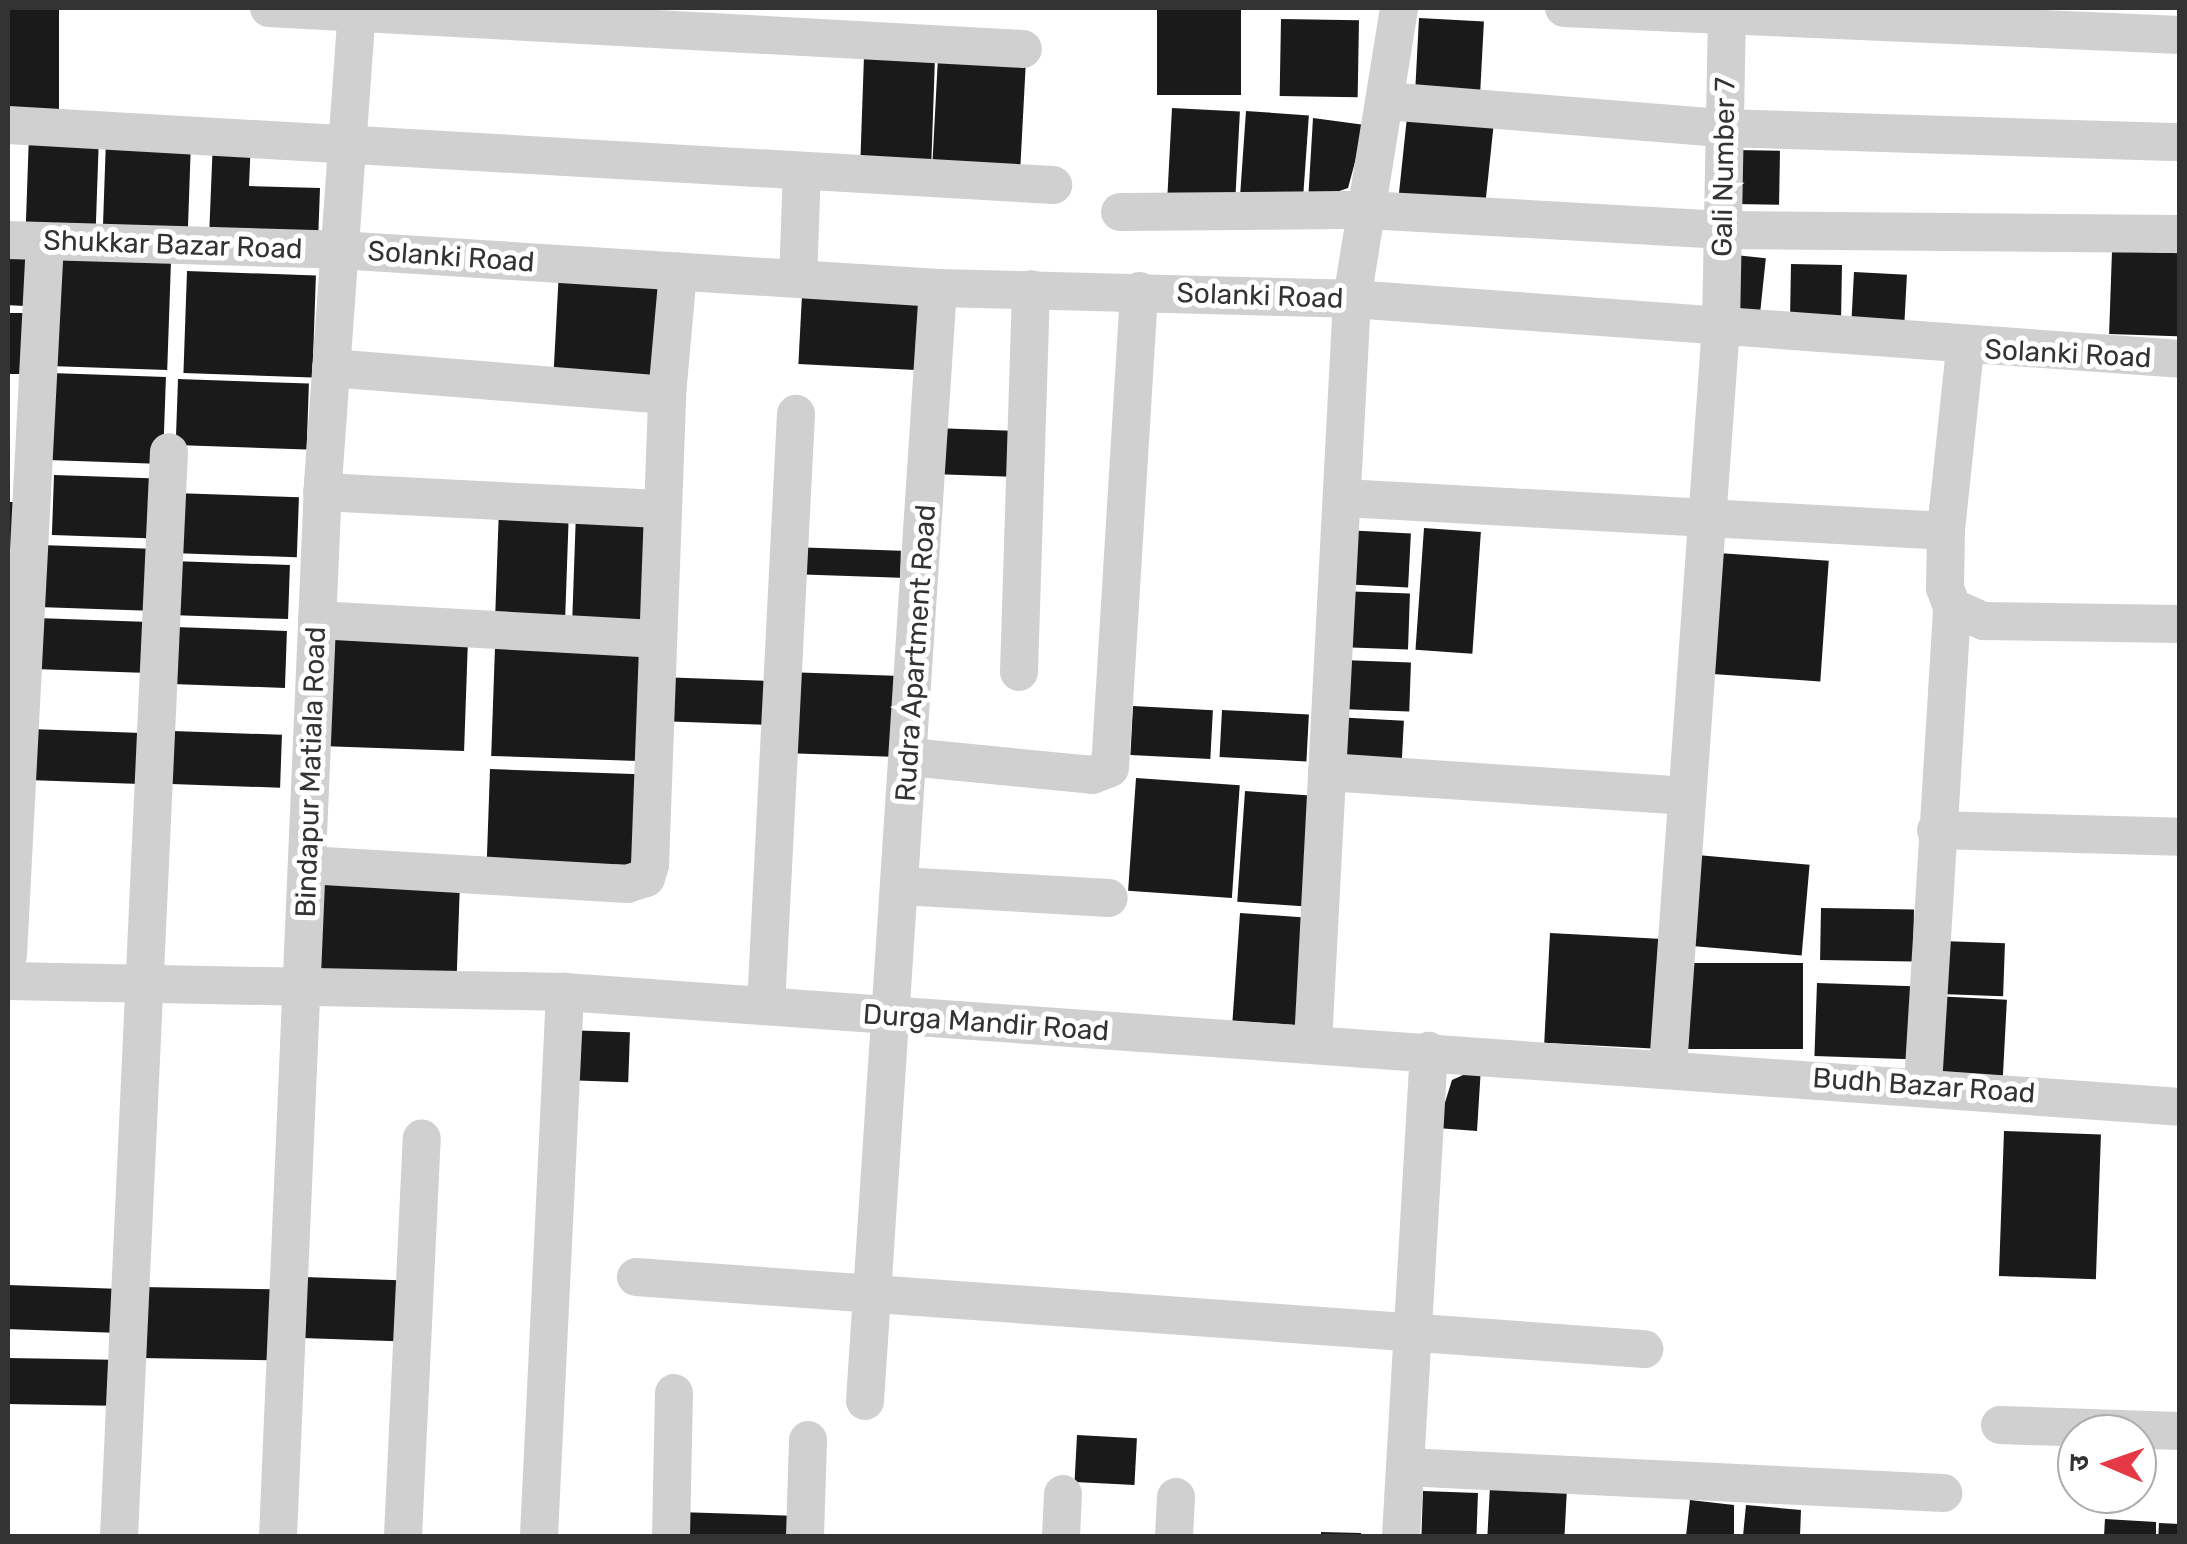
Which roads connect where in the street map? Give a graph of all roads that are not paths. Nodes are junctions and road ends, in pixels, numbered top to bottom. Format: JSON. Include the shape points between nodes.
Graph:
{"nodes":[{"id":1,"x":269,"y":8,"type":"edge"},
{"id":2,"x":1399,"y":8,"type":"edge"},
{"id":3,"x":1564,"y":8,"type":"edge"},
{"id":4,"x":356,"y":10,"type":"edge"},
{"id":5,"x":1727,"y":12,"type":"edge"},
{"id":6,"x":2180,"y":35,"type":"edge"},
{"id":7,"x":1023,"y":49,"type":"dead end"},
{"id":8,"x":1386,"y":101,"type":"junction"},
{"id":9,"x":8,"y":125,"type":"edge"},
{"id":10,"x":1724,"y":128,"type":"junction"},
{"id":11,"x":2180,"y":142,"type":"edge"},
{"id":12,"x":347,"y":143,"type":"junction"},
{"id":13,"x":802,"y":171,"type":"junction"},
{"id":14,"x":1053,"y":185,"type":"dead end"},
{"id":15,"x":1367,"y":210,"type":"junction"},
{"id":16,"x":1120,"y":212,"type":"dead end"},
{"id":17,"x":1723,"y":230,"type":"junction"},
{"id":18,"x":2180,"y":234,"type":"edge"},
{"id":19,"x":8,"y":240,"type":"edge"},
{"id":20,"x":45,"y":242,"type":"junction"},
{"id":21,"x":339,"y":250,"type":"junction"},
{"id":22,"x":678,"y":271,"type":"junction"},
{"id":23,"x":798,"y":279,"type":"junction"},
{"id":24,"x":938,"y":288,"type":"junction"},
{"id":25,"x":1031,"y":289,"type":"junction"},
{"id":26,"x":1139,"y":291,"type":"junction"},
{"id":27,"x":1352,"y":299,"type":"junction"},
{"id":28,"x":1721,"y":326,"type":"junction"},
{"id":29,"x":1965,"y":348,"type":"junction"},
{"id":30,"x":2180,"y":360,"type":"edge"},
{"id":31,"x":330,"y":368,"type":"junction"},
{"id":32,"x":667,"y":395,"type":"junction"},
{"id":33,"x":796,"y":414,"type":"dead end"},
{"id":34,"x":169,"y":452,"type":"dead end"},
{"id":35,"x":322,"y":492,"type":"junction"},
{"id":36,"x":1344,"y":498,"type":"junction"},
{"id":37,"x":660,"y":509,"type":"junction"},
{"id":38,"x":1707,"y":520,"type":"junction"},
{"id":39,"x":1946,"y":531,"type":"junction"},
{"id":40,"x":1952,"y":607,"type":"junction"},
{"id":41,"x":317,"y":620,"type":"junction"},
{"id":42,"x":2180,"y":624,"type":"edge"},
{"id":43,"x":654,"y":639,"type":"junction"},
{"id":44,"x":1019,"y":672,"type":"dead end"},
{"id":45,"x":909,"y":757,"type":"junction"},
{"id":46,"x":1327,"y":772,"type":"junction"},
{"id":47,"x":1687,"y":796,"type":"junction"},
{"id":48,"x":1936,"y":830,"type":"junction"},
{"id":49,"x":2180,"y":836,"type":"edge"},
{"id":50,"x":307,"y":865,"type":"junction"},
{"id":51,"x":901,"y":886,"type":"junction"},
{"id":52,"x":1109,"y":898,"type":"dead end"},
{"id":53,"x":8,"y":955,"type":"edge"},
{"id":54,"x":8,"y":981,"type":"edge"},
{"id":55,"x":303,"y":986,"type":"junction"},
{"id":56,"x":147,"y":988,"type":"junction"},
{"id":57,"x":565,"y":992,"type":"junction"},
{"id":58,"x":766,"y":1006,"type":"junction"},
{"id":59,"x":892,"y":1018,"type":"junction"},
{"id":60,"x":1313,"y":1043,"type":"junction"},
{"id":61,"x":1430,"y":1051,"type":"junction"},
{"id":62,"x":1668,"y":1066,"type":"junction"},
{"id":63,"x":1923,"y":1086,"type":"junction"},
{"id":64,"x":2180,"y":1107,"type":"edge"},
{"id":65,"x":422,"y":1138,"type":"dead end"},
{"id":66,"x":636,"y":1277,"type":"dead end"},
{"id":67,"x":874,"y":1294,"type":"junction"},
{"id":68,"x":1412,"y":1329,"type":"junction"},
{"id":69,"x":1644,"y":1349,"type":"dead end"},
{"id":70,"x":674,"y":1393,"type":"dead end"},
{"id":71,"x":865,"y":1401,"type":"dead end"},
{"id":72,"x":2000,"y":1425,"type":"dead end"},
{"id":73,"x":2180,"y":1431,"type":"edge"},
{"id":74,"x":808,"y":1440,"type":"dead end"},
{"id":75,"x":1405,"y":1467,"type":"junction"},
{"id":76,"x":1063,"y":1494,"type":"dead end"},
{"id":77,"x":1943,"y":1494,"type":"dead end"},
{"id":78,"x":1176,"y":1497,"type":"dead end"},
{"id":79,"x":119,"y":1536,"type":"edge"},
{"id":80,"x":278,"y":1536,"type":"edge"},
{"id":81,"x":403,"y":1536,"type":"edge"},
{"id":82,"x":539,"y":1536,"type":"edge"},
{"id":83,"x":671,"y":1536,"type":"edge"},
{"id":84,"x":805,"y":1536,"type":"edge"},
{"id":85,"x":1061,"y":1536,"type":"edge"},
{"id":86,"x":1174,"y":1536,"type":"edge"},
{"id":87,"x":1401,"y":1536,"type":"edge"}],
"edges":[{"from":1,"to":4,"type":"street"},
{"from":2,"to":8,"type":"street"},
{"from":3,"to":5,"type":"street"},
{"from":4,"to":7,"type":"street"},
{"from":4,"to":12,"type":"street","name":"Bindapur Matiala Road"},
{"from":5,"to":6,"type":"street"},
{"from":5,"to":10,"type":"street","name":"Gali Number 7"},
{"from":8,"to":10,"type":"street"},
{"from":8,"to":15,"type":"street"},
{"from":9,"to":12,"type":"street"},
{"from":10,"to":11,"type":"street"},
{"from":10,"to":17,"type":"street","name":"Gali Number 7"},
{"from":12,"to":13,"type":"street"},
{"from":12,"to":21,"type":"street","name":"Bindapur Matiala Road"},
{"from":13,"to":14,"type":"street"},
{"from":13,"to":23,"type":"street"},
{"from":15,"to":16,"type":"street"},
{"from":15,"to":17,"type":"street"},
{"from":15,"to":27,"type":"street"},
{"from":17,"to":18,"type":"street"},
{"from":17,"to":28,"type":"street","name":"Gali Number 7"},
{"from":19,"to":20,"type":"street","name":"Shukkar Bazar Road"},
{"from":20,"to":21,"type":"street","name":"Shukkar Bazar Road"},
{"from":20,"to":53,"type":"street"},
{"from":21,"to":22,"type":"street","name":"Solanki Road"},
{"from":21,"to":31,"type":"street","name":"Bindapur Matiala Road"},
{"from":22,"to":23,"type":"street","name":"Solanki Road"},
{"from":22,"to":32,"type":"street"},
{"from":23,"to":24,"type":"street","name":"Solanki Road"},
{"from":24,"to":25,"type":"street","name":"Solanki Road"},
{"from":24,"to":45,"type":"street","name":"Rudra Apartment Road"},
{"from":25,"to":26,"type":"street","name":"Solanki Road"},
{"from":25,"to":44,"type":"street"},
{"from":26,"to":27,"type":"street","name":"Solanki Road"},
{"from":26,"to":45,"type":"street","via":[[1110,768],[1092,775]]},
{"from":27,"to":28,"type":"street","name":"Solanki Road"},
{"from":27,"to":36,"type":"street"},
{"from":28,"to":29,"type":"street","name":"Solanki Road"},
{"from":28,"to":38,"type":"street","name":"Gali Number 7"},
{"from":29,"to":30,"type":"street","name":"Solanki Road"},
{"from":29,"to":39,"type":"street"},
{"from":31,"to":32,"type":"street"},
{"from":31,"to":35,"type":"street","name":"Bindapur Matiala Road"},
{"from":32,"to":37,"type":"street"},
{"from":33,"to":58,"type":"street"},
{"from":34,"to":56,"type":"street"},
{"from":35,"to":37,"type":"street"},
{"from":35,"to":41,"type":"street","name":"Bindapur Matiala Road"},
{"from":36,"to":38,"type":"street"},
{"from":36,"to":46,"type":"street"},
{"from":37,"to":43,"type":"street"},
{"from":38,"to":39,"type":"street"},
{"from":38,"to":47,"type":"street","name":"Gali Number 7"},
{"from":39,"to":40,"type":"street","via":[[1945,588]]},
{"from":40,"to":42,"type":"street","via":[[1984,621]]},
{"from":40,"to":48,"type":"street"},
{"from":41,"to":43,"type":"street"},
{"from":41,"to":50,"type":"street","name":"Bindapur Matiala Road"},
{"from":43,"to":50,"type":"street","via":[[650,865],[639,883]]},
{"from":45,"to":51,"type":"street","name":"Rudra Apartment Road"},
{"from":46,"to":47,"type":"street"},
{"from":46,"to":60,"type":"street"},
{"from":47,"to":62,"type":"street","name":"Gali Number 7"},
{"from":48,"to":49,"type":"street"},
{"from":48,"to":63,"type":"street"},
{"from":50,"to":55,"type":"street","name":"Bindapur Matiala Road"},
{"from":51,"to":52,"type":"street"},
{"from":51,"to":59,"type":"street","name":"Rudra Apartment Road"},
{"from":54,"to":56,"type":"street","name":"Durga Mandir Road"},
{"from":55,"to":56,"type":"street","name":"Durga Mandir Road"},
{"from":55,"to":57,"type":"street","name":"Durga Mandir Road"},
{"from":55,"to":80,"type":"street","name":"Bindapur Matiala Road"},
{"from":56,"to":79,"type":"street"},
{"from":57,"to":58,"type":"street","name":"Durga Mandir Road"},
{"from":57,"to":82,"type":"street"},
{"from":58,"to":59,"type":"street","name":"Durga Mandir Road"},
{"from":59,"to":60,"type":"street","name":"Durga Mandir Road"},
{"from":59,"to":67,"type":"street","name":"Rudra Apartment Road"},
{"from":60,"to":61,"type":"street","name":"Durga Mandir Road"},
{"from":61,"to":62,"type":"street","name":"Durga Mandir Road"},
{"from":61,"to":68,"type":"street"},
{"from":62,"to":63,"type":"street","name":"Budh Bazar Road"},
{"from":63,"to":64,"type":"street","name":"Budh Bazar Road"},
{"from":65,"to":81,"type":"street"},
{"from":66,"to":67,"type":"street"},
{"from":67,"to":68,"type":"street"},
{"from":67,"to":71,"type":"street","name":"Rudra Apartment Road"},
{"from":68,"to":69,"type":"street"},
{"from":68,"to":75,"type":"street"},
{"from":70,"to":83,"type":"street"},
{"from":72,"to":73,"type":"street"},
{"from":74,"to":84,"type":"street"},
{"from":75,"to":77,"type":"street"},
{"from":75,"to":87,"type":"street"},
{"from":76,"to":85,"type":"street"},
{"from":78,"to":86,"type":"street"}]}
